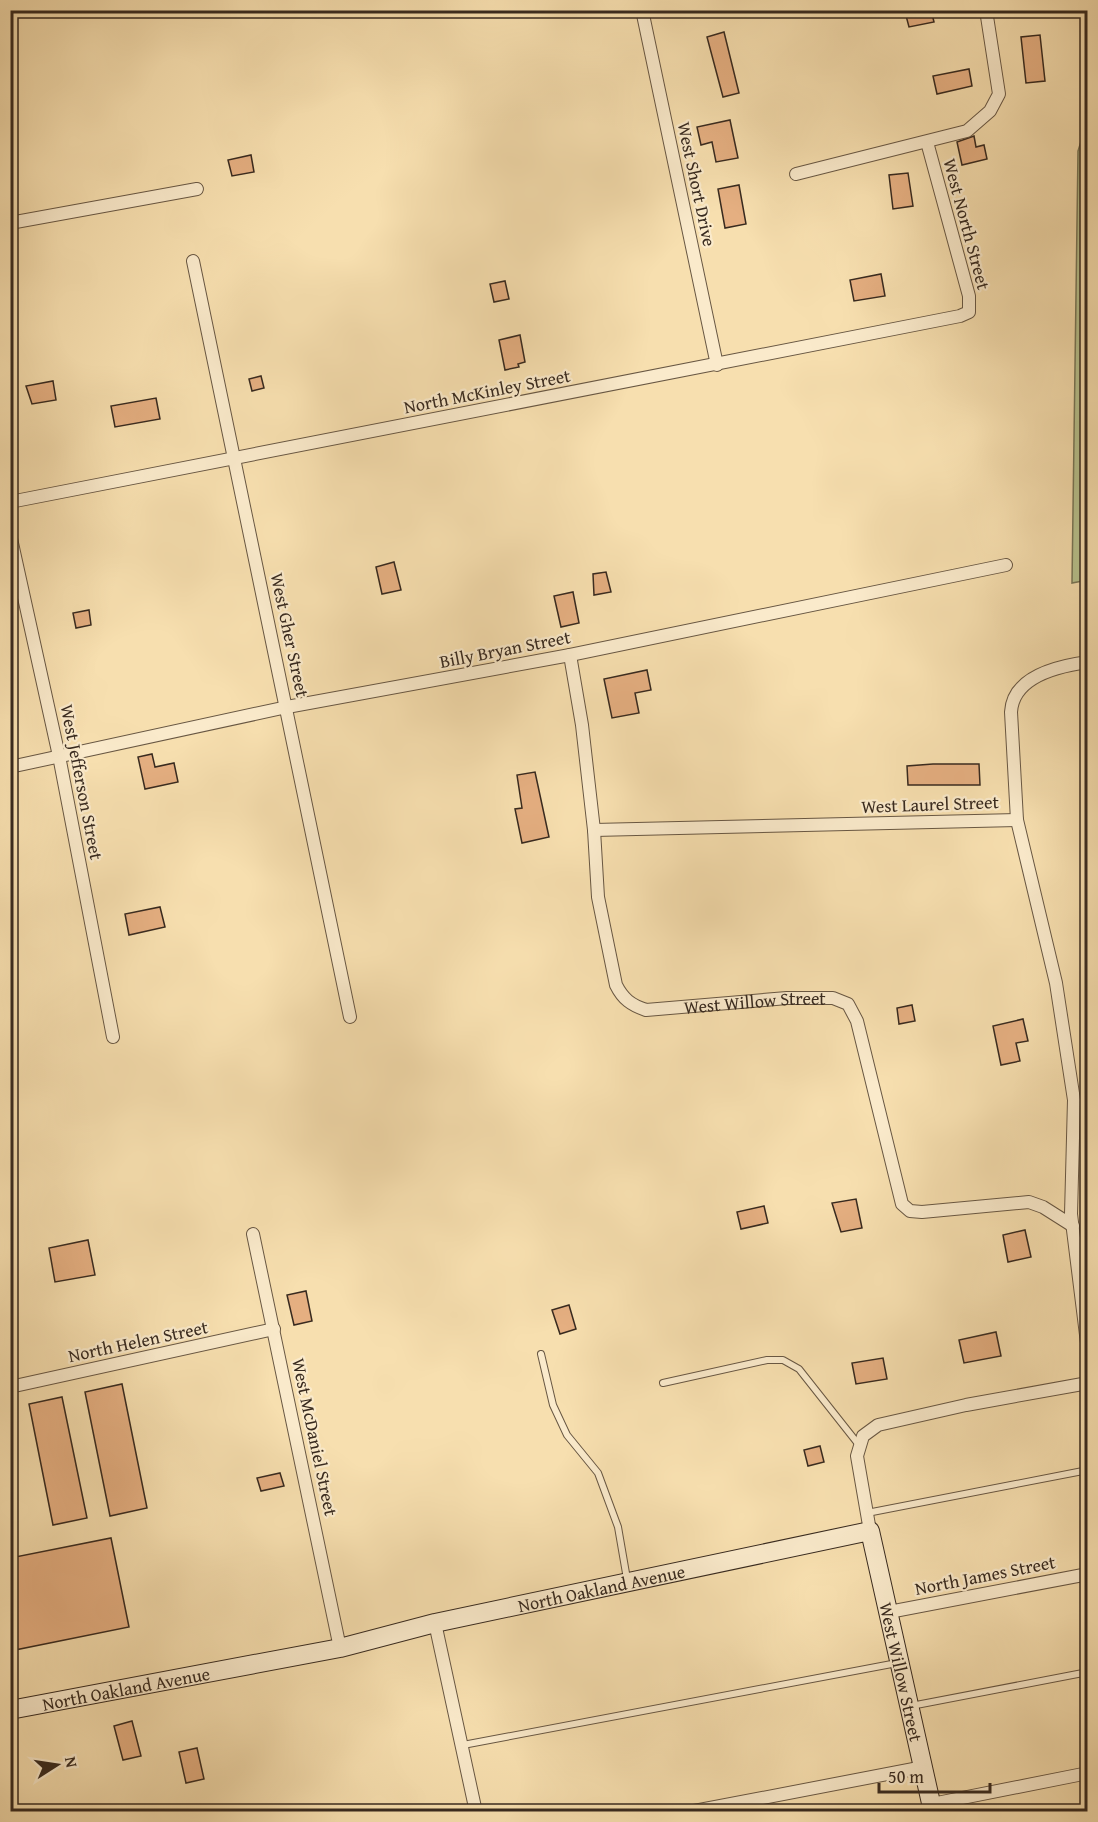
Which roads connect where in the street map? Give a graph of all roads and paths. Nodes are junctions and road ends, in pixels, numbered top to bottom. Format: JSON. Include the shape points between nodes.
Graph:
{"nodes":[{"id":1,"x":642,"y":10,"type":"edge"},
{"id":2,"x":986,"y":10,"type":"edge"},
{"id":3,"x":927,"y":142,"type":"junction"},
{"id":4,"x":796,"y":174,"type":"dead end"},
{"id":5,"x":197,"y":189,"type":"dead end"},
{"id":6,"x":10,"y":223,"type":"edge"},
{"id":7,"x":193,"y":261,"type":"dead end"},
{"id":8,"x":969,"y":312,"type":"joint"},
{"id":9,"x":717,"y":365,"type":"junction"},
{"id":10,"x":234,"y":459,"type":"junction"},
{"id":11,"x":10,"y":502,"type":"edge"},
{"id":12,"x":10,"y":534,"type":"edge"},
{"id":13,"x":1006,"y":565,"type":"dead end"},
{"id":14,"x":570,"y":655,"type":"junction"},
{"id":15,"x":1088,"y":662,"type":"edge"},
{"id":16,"x":287,"y":707,"type":"junction"},
{"id":17,"x":60,"y":756,"type":"junction"},
{"id":18,"x":10,"y":767,"type":"edge"},
{"id":19,"x":1017,"y":820,"type":"junction"},
{"id":20,"x":594,"y":830,"type":"junction"},
{"id":21,"x":350,"y":1017,"type":"dead end"},
{"id":22,"x":113,"y":1037,"type":"dead end"},
{"id":23,"x":1073,"y":1226,"type":"junction"},
{"id":24,"x":253,"y":1234,"type":"dead end"},
{"id":25,"x":274,"y":1329,"type":"junction"},
{"id":26,"x":1088,"y":1351,"type":"edge"},
{"id":27,"x":541,"y":1354,"type":"dead end"},
{"id":28,"x":663,"y":1383,"type":"dead end"},
{"id":29,"x":1088,"y":1383,"type":"edge"},
{"id":30,"x":10,"y":1387,"type":"edge"},
{"id":31,"x":859,"y":1445,"type":"junction"},
{"id":32,"x":1088,"y":1470,"type":"edge"},
{"id":33,"x":868,"y":1522,"type":"junction"},
{"id":34,"x":1088,"y":1574,"type":"edge"},
{"id":35,"x":627,"y":1582,"type":"junction"},
{"id":36,"x":889,"y":1612,"type":"junction"},
{"id":37,"x":435,"y":1623,"type":"junction"},
{"id":38,"x":340,"y":1648,"type":"junction"},
{"id":39,"x":900,"y":1662,"type":"junction"},
{"id":40,"x":1088,"y":1672,"type":"edge"},
{"id":41,"x":910,"y":1706,"type":"junction"},
{"id":42,"x":10,"y":1710,"type":"edge"},
{"id":43,"x":463,"y":1745,"type":"junction"},
{"id":44,"x":924,"y":1767,"type":"junction"},
{"id":45,"x":1088,"y":1773,"type":"edge"},
{"id":46,"x":933,"y":1808,"type":"edge"},
{"id":47,"x":476,"y":1812,"type":"edge"},
{"id":48,"x":689,"y":1812,"type":"edge"}],
"edges":[{"from":1,"to":9,"type":"street","name":"West Short Drive"},
{"from":2,"to":3,"type":"street","name":"West North Street","via":[[999,94],[990,111],[967,131]]},
{"from":3,"to":4,"type":"street"},
{"from":3,"to":8,"type":"street","name":"West North Street","via":[[969,297]]},
{"from":5,"to":6,"type":"street"},
{"from":7,"to":10,"type":"street","name":"West Gher Street"},
{"from":8,"to":9,"type":"street","name":"North McKinley Street","via":[[950,320]]},
{"from":9,"to":10,"type":"street","name":"North McKinley Street"},
{"from":10,"to":11,"type":"street","name":"North McKinley Street"},
{"from":10,"to":16,"type":"street","name":"West Gher Street"},
{"from":12,"to":17,"type":"street","name":"West Jefferson Street"},
{"from":13,"to":14,"type":"street","name":"Billy Bryan Street"},
{"from":14,"to":16,"type":"street","name":"Billy Bryan Street"},
{"from":14,"to":20,"type":"street","name":"West Willow Street"},
{"from":15,"to":19,"type":"street","via":[[1039,676],[1022,685],[1012,700]]},
{"from":16,"to":17,"type":"street","name":"Billy Bryan Street"},
{"from":16,"to":21,"type":"street","name":"West Gher Street"},
{"from":17,"to":18,"type":"street","name":"Billy Bryan Street"},
{"from":17,"to":22,"type":"street","name":"West Jefferson Street"},
{"from":19,"to":20,"type":"street","name":"West Laurel Street"},
{"from":19,"to":23,"type":"street","name":"West Laurel Street","via":[[1056,983],[1074,1100]]},
{"from":20,"to":23,"type":"street","name":"West Willow Street","via":[[598,897],[616,985],[631,1005],[646,1010],[833,998],[848,1004],[857,1021],[902,1204],[910,1211],[922,1212],[1029,1202]]},
{"from":23,"to":26,"type":"street","name":"West Laurel Street"},
{"from":24,"to":25,"type":"street","name":"West McDaniel Street"},
{"from":25,"to":30,"type":"street","name":"North Helen Street"},
{"from":25,"to":38,"type":"street","name":"West McDaniel Street"},
{"from":27,"to":35,"type":"lane","via":[[553,1406],[567,1435],[598,1473],[618,1527]]},
{"from":28,"to":31,"type":"lane","via":[[767,1360],[783,1360],[799,1368]]},
{"from":29,"to":31,"type":"street","via":[[878,1425],[863,1436]]},
{"from":31,"to":33,"type":"street","via":[[857,1456]]},
{"from":32,"to":33,"type":"lane"},
{"from":33,"to":35,"type":"street","name":"North Oakland Avenue"},
{"from":33,"to":36,"type":"street","name":"West Willow Street"},
{"from":34,"to":36,"type":"street","name":"North James Street"},
{"from":35,"to":37,"type":"street","name":"North Oakland Avenue"},
{"from":36,"to":39,"type":"street","name":"West Willow Street"},
{"from":37,"to":38,"type":"street","name":"North Oakland Avenue"},
{"from":37,"to":43,"type":"street"},
{"from":38,"to":42,"type":"street","name":"North Oakland Avenue"},
{"from":39,"to":41,"type":"street","name":"West Willow Street"},
{"from":39,"to":43,"type":"lane"},
{"from":40,"to":41,"type":"lane"},
{"from":41,"to":44,"type":"street","name":"West Willow Street"},
{"from":43,"to":47,"type":"street"},
{"from":44,"to":46,"type":"street","name":"West Willow Street"},
{"from":44,"to":48,"type":"street"},
{"from":45,"to":46,"type":"street"}]}
